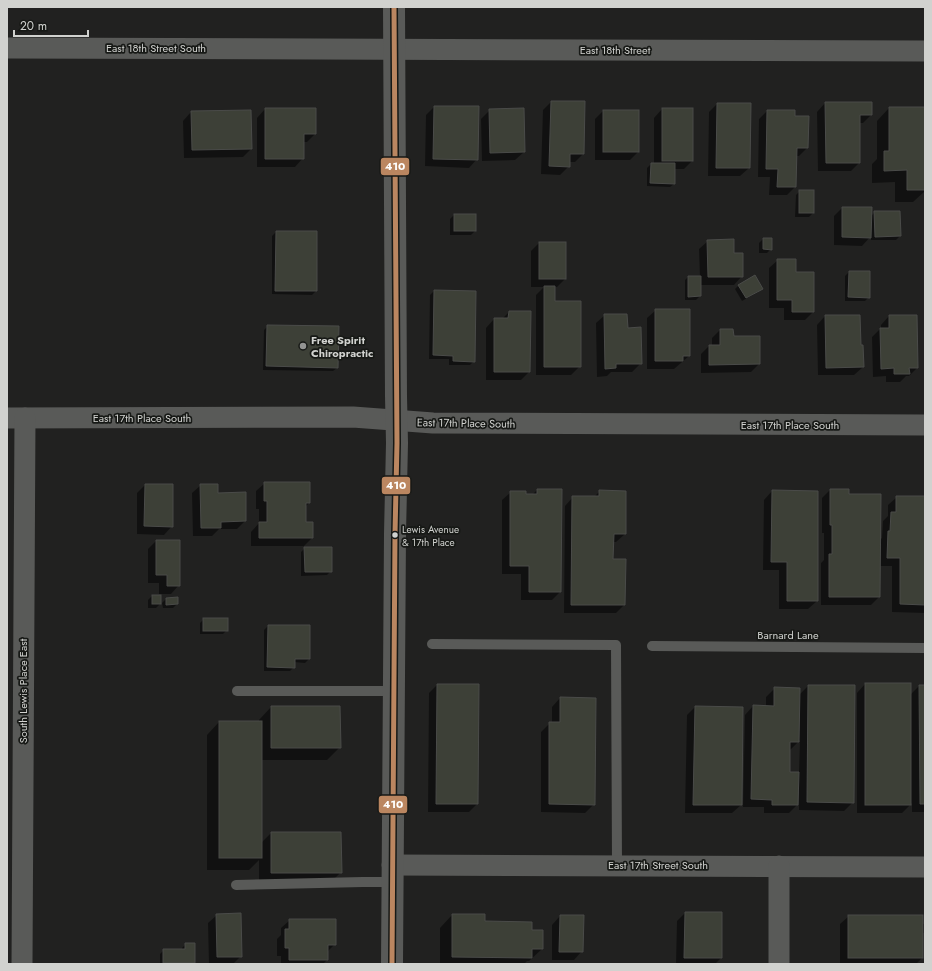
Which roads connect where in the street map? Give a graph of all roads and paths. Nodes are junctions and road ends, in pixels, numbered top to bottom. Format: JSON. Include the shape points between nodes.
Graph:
{"nodes":[{"id":1,"x":394,"y":7,"type":"edge"},
{"id":2,"x":7,"y":48,"type":"edge"},
{"id":3,"x":305,"y":49,"type":"joint"},
{"id":4,"x":394,"y":49,"type":"junction"},
{"id":5,"x":925,"y":51,"type":"edge"},
{"id":6,"x":16,"y":418,"type":"edge"},
{"id":7,"x":397,"y":421,"type":"junction"},
{"id":8,"x":925,"y":425,"type":"edge"},
{"id":9,"x":432,"y":644,"type":"dead end"},
{"id":10,"x":652,"y":646,"type":"dead end"},
{"id":11,"x":925,"y":648,"type":"edge"},
{"id":12,"x":237,"y":691,"type":"dead end"},
{"id":13,"x":394,"y":691,"type":"junction"},
{"id":14,"x":617,"y":865,"type":"junction"},
{"id":15,"x":779,"y":866,"type":"junction"},
{"id":16,"x":925,"y":867,"type":"edge"},
{"id":17,"x":392,"y":874,"type":"junction"},
{"id":18,"x":236,"y":885,"type":"dead end"},
{"id":19,"x":22,"y":964,"type":"edge"},
{"id":20,"x":392,"y":964,"type":"edge"},
{"id":21,"x":779,"y":964,"type":"edge"}],
"edges":[{"from":1,"to":4,"type":"main road"},
{"from":2,"to":3,"type":"street","name":"East 18th Street South"},
{"from":3,"to":4,"type":"street","name":"East 18th Street"},
{"from":4,"to":5,"type":"street","name":"East 18th Street"},
{"from":4,"to":7,"type":"main road"},
{"from":6,"to":7,"type":"street","name":"East 17th Place South","via":[[353,417]]},
{"from":6,"to":19,"type":"street","name":"South Lewis Place East"},
{"from":7,"to":8,"type":"street","name":"East 17th Place South"},
{"from":7,"to":13,"type":"main road"},
{"from":9,"to":14,"type":"lane","via":[[616,645]]},
{"from":10,"to":11,"type":"lane","name":"Barnard Lane"},
{"from":12,"to":13,"type":"lane"},
{"from":13,"to":17,"type":"main road"},
{"from":14,"to":15,"type":"street","name":"East 17th Street South"},
{"from":14,"to":17,"type":"street","name":"East 17th Street South"},
{"from":15,"to":16,"type":"street","name":"East 17th Street South"},
{"from":15,"to":21,"type":"street"},
{"from":17,"to":18,"type":"lane","via":[[363,882]]},
{"from":17,"to":20,"type":"main road"}]}
